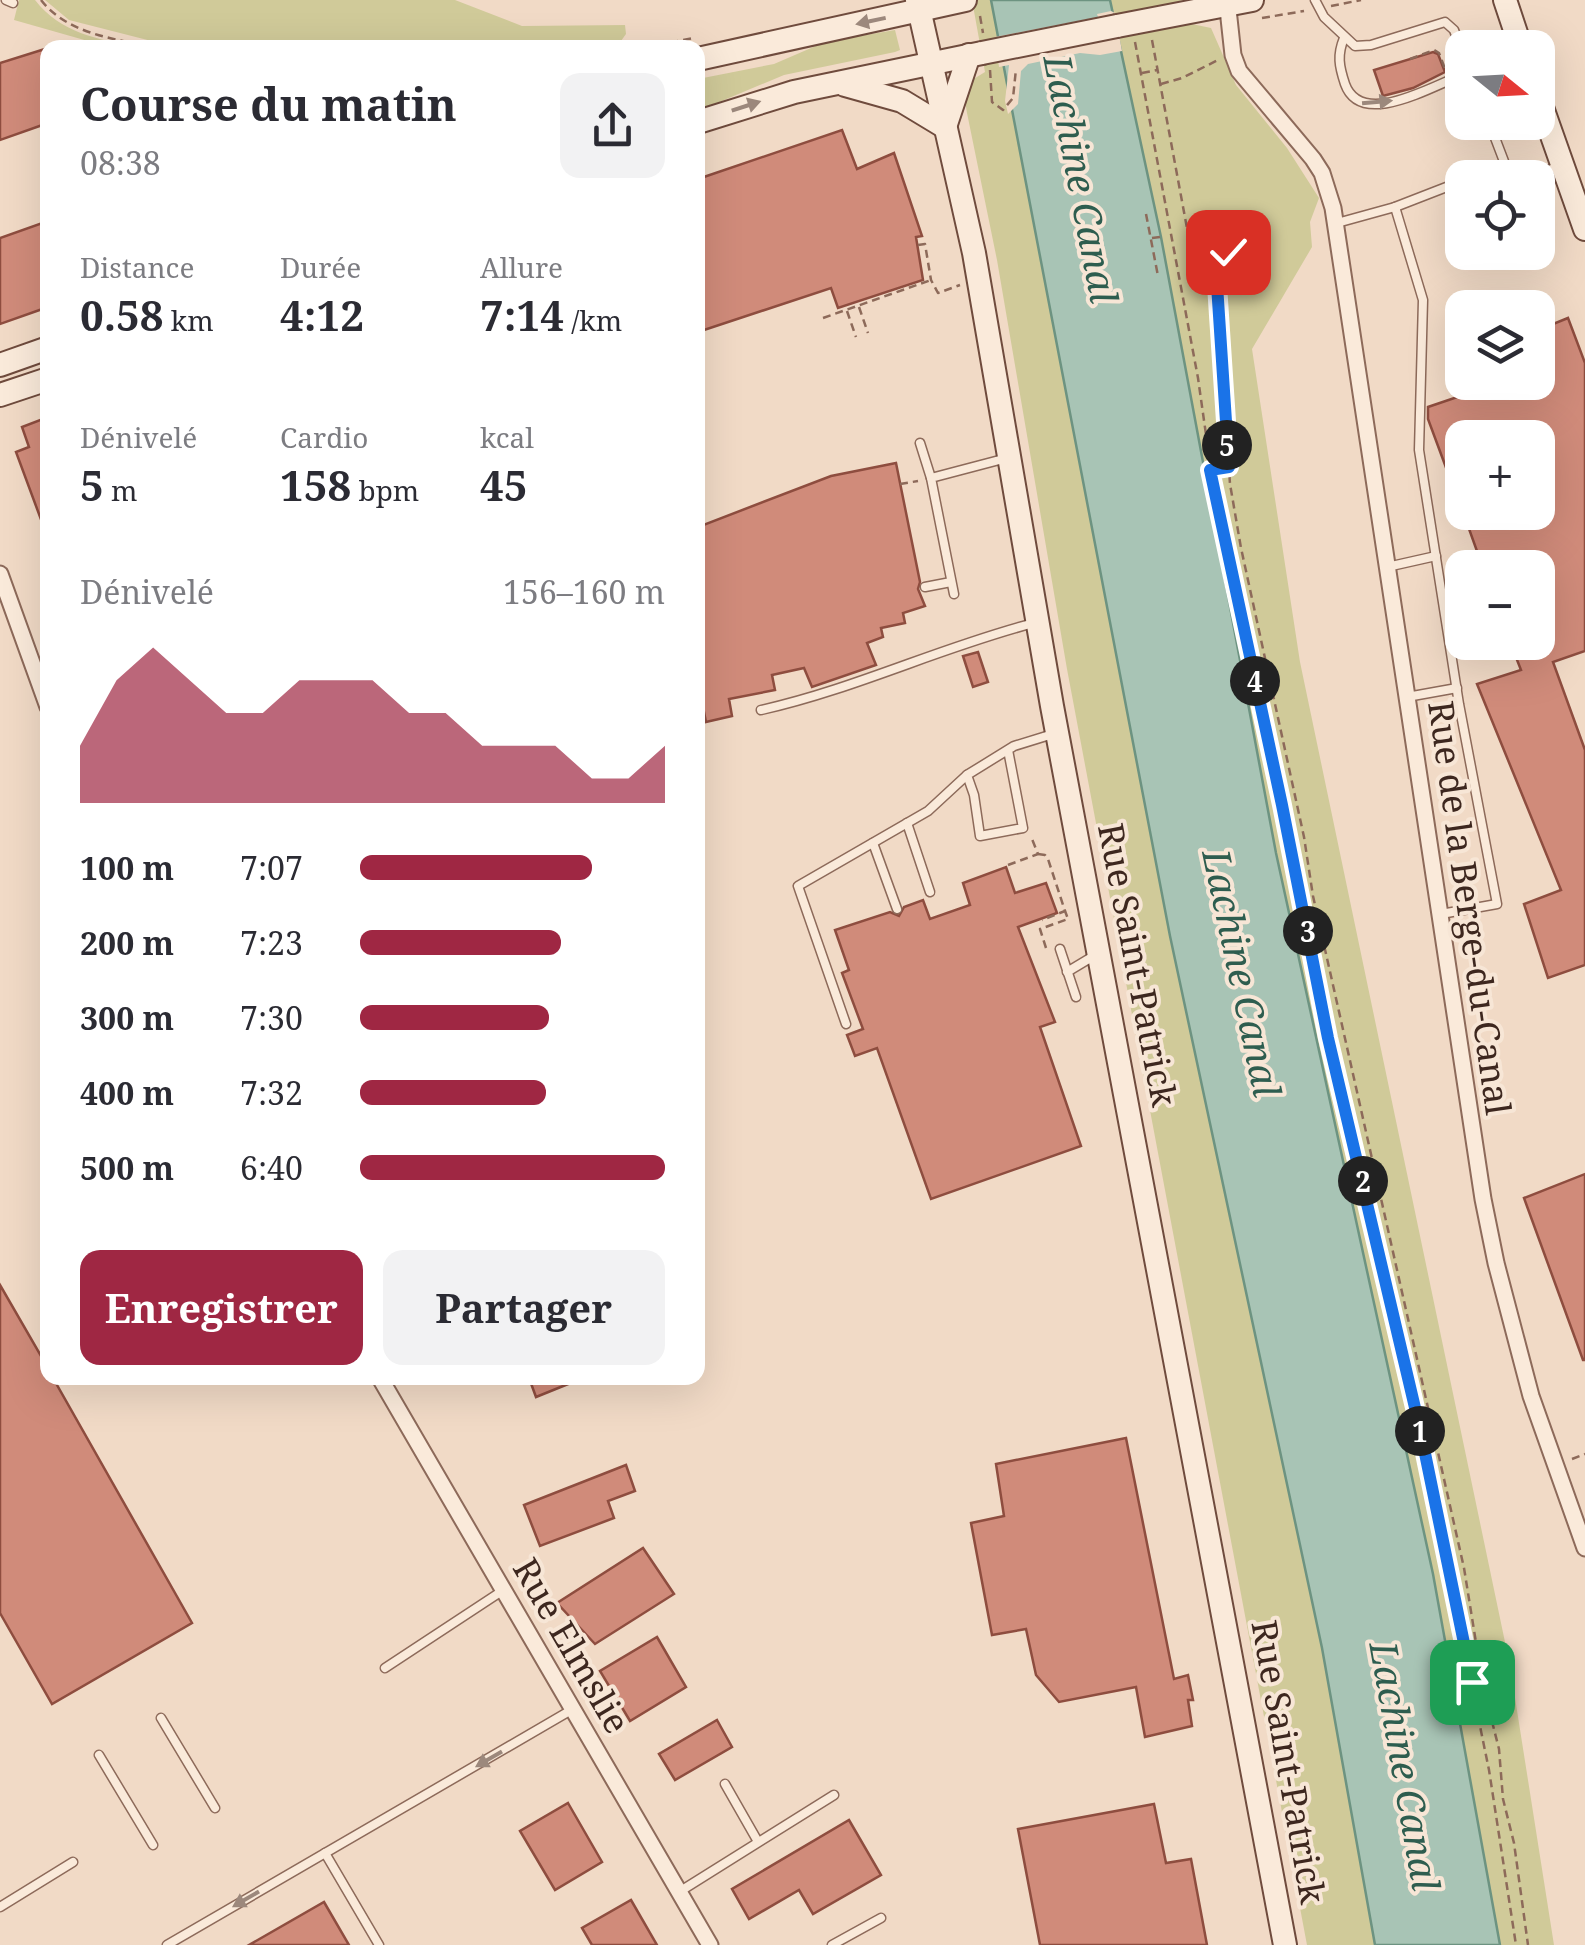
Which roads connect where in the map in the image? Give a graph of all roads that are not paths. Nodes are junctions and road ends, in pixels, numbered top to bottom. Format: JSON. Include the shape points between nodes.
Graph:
{"nodes":[{"id":1,"x":960,"y":0,"type":"edge"},
{"id":2,"x":1316,"y":0,"type":"edge"},
{"id":3,"x":1505,"y":0,"type":"edge"},
{"id":4,"x":1227,"y":2,"type":"edge"},
{"id":5,"x":918,"y":5,"type":"edge"},
{"id":6,"x":1255,"y":9,"type":"edge"},
{"id":7,"x":1454,"y":30,"type":"edge"},
{"id":8,"x":1515,"y":30,"type":"edge"},
{"id":9,"x":1344,"y":38,"type":"junction"},
{"id":10,"x":705,"y":47,"type":"edge"},
{"id":11,"x":975,"y":54,"type":"junction"},
{"id":12,"x":930,"y":62,"type":"junction"},
{"id":13,"x":1445,"y":81,"type":"edge"},
{"id":14,"x":837,"y":82,"type":"junction"},
{"id":15,"x":705,"y":120,"type":"edge"},
{"id":16,"x":945,"y":127,"type":"junction"},
{"id":17,"x":1496,"y":140,"type":"edge"},
{"id":18,"x":1553,"y":140,"type":"edge"},
{"id":19,"x":1562,"y":166,"type":"junction"},
{"id":20,"x":1445,"y":188,"type":"edge"},
{"id":21,"x":1395,"y":207,"type":"junction"},
{"id":22,"x":1336,"y":224,"type":"junction"},
{"id":23,"x":1585,"y":229,"type":"edge"},
{"id":24,"x":40,"y":351,"type":"edge"},
{"id":25,"x":0,"y":365,"type":"edge"},
{"id":26,"x":40,"y":382,"type":"edge"},
{"id":27,"x":0,"y":396,"type":"edge"},
{"id":28,"x":920,"y":443,"type":"dead end"},
{"id":29,"x":1011,"y":457,"type":"junction"},
{"id":30,"x":931,"y":478,"type":"junction"},
{"id":31,"x":1436,"y":556,"type":"junction"},
{"id":32,"x":1387,"y":567,"type":"junction"},
{"id":33,"x":0,"y":574,"type":"edge"},
{"id":34,"x":951,"y":582,"type":"junction"},
{"id":35,"x":925,"y":587,"type":"dead end"},
{"id":36,"x":954,"y":594,"type":"dead end"},
{"id":37,"x":1038,"y":622,"type":"junction"},
{"id":38,"x":40,"y":686,"type":"edge"},
{"id":39,"x":1457,"y":688,"type":"junction"},
{"id":40,"x":1407,"y":697,"type":"junction"},
{"id":41,"x":761,"y":710,"type":"dead end"},
{"id":42,"x":1057,"y":732,"type":"junction"},
{"id":43,"x":1008,"y":750,"type":"junction"},
{"id":44,"x":967,"y":775,"type":"junction"},
{"id":45,"x":907,"y":823,"type":"junction"},
{"id":46,"x":873,"y":842,"type":"junction"},
{"id":47,"x":930,"y":892,"type":"dead end"},
{"id":48,"x":897,"y":909,"type":"dead end"},
{"id":49,"x":1441,"y":914,"type":"junction"},
{"id":50,"x":1060,"y":949,"type":"dead end"},
{"id":51,"x":1099,"y":953,"type":"junction"},
{"id":52,"x":1068,"y":972,"type":"junction"},
{"id":53,"x":1076,"y":997,"type":"dead end"},
{"id":54,"x":846,"y":1024,"type":"dead end"},
{"id":55,"x":384,"y":1385,"type":"edge"},
{"id":56,"x":1585,"y":1548,"type":"edge"},
{"id":57,"x":503,"y":1590,"type":"junction"},
{"id":58,"x":385,"y":1668,"type":"dead end"},
{"id":59,"x":573,"y":1710,"type":"junction"},
{"id":60,"x":161,"y":1718,"type":"dead end"},
{"id":61,"x":99,"y":1755,"type":"dead end"},
{"id":62,"x":725,"y":1784,"type":"dead end"},
{"id":63,"x":834,"y":1795,"type":"dead end"},
{"id":64,"x":214,"y":1808,"type":"dead end"},
{"id":65,"x":758,"y":1840,"type":"junction"},
{"id":66,"x":153,"y":1845,"type":"dead end"},
{"id":67,"x":325,"y":1853,"type":"junction"},
{"id":68,"x":73,"y":1862,"type":"dead end"},
{"id":69,"x":679,"y":1892,"type":"junction"},
{"id":70,"x":0,"y":1906,"type":"edge"},
{"id":71,"x":881,"y":1918,"type":"dead end"},
{"id":72,"x":167,"y":1945,"type":"edge"},
{"id":73,"x":379,"y":1945,"type":"edge"},
{"id":74,"x":710,"y":1945,"type":"edge"},
{"id":75,"x":832,"y":1945,"type":"edge"},
{"id":76,"x":1286,"y":1945,"type":"edge"}],
"edges":[{"from":1,"to":5,"type":"main road"},
{"from":2,"to":9,"type":"lane"},
{"from":3,"to":8,"type":"main road"},
{"from":4,"to":6,"type":"main road"},
{"from":4,"to":11,"type":"main road","bridge":true,"via":[[1126,34]]},
{"from":4,"to":22,"type":"street","name":"Rue de la Berge-du-Canal","via":[[1240,71],[1318,166]]},
{"from":5,"to":10,"type":"main road","one_way":true},
{"from":5,"to":12,"type":"main road","name":"Rue Saint-Patrick"},
{"from":7,"to":9,"type":"lane","via":[[1444,22],[1363,47]]},
{"from":9,"to":13,"type":"lane","one_way":true,"via":[[1341,71],[1350,96],[1364,105]]},
{"from":11,"to":12,"type":"main road"},
{"from":11,"to":16,"type":"main road","via":[[955,88]]},
{"from":12,"to":14,"type":"main road"},
{"from":12,"to":16,"type":"main road","name":"Rue Saint-Patrick"},
{"from":15,"to":14,"type":"main road","one_way":true},
{"from":14,"to":16,"type":"main road","via":[[902,101]]},
{"from":16,"to":29,"type":"main road","name":"Rue Saint-Patrick"},
{"from":17,"to":19,"type":"lane","via":[[1514,175]]},
{"from":18,"to":19,"type":"main road"},
{"from":19,"to":23,"type":"main road"},
{"from":20,"to":21,"type":"lane"},
{"from":21,"to":22,"type":"lane"},
{"from":21,"to":31,"type":"lane","via":[[1423,300],[1418,431]]},
{"from":22,"to":32,"type":"street","name":"Rue de la Berge-du-Canal"},
{"from":24,"to":25,"type":"main road"},
{"from":26,"to":27,"type":"main road"},
{"from":28,"to":30,"type":"lane"},
{"from":29,"to":30,"type":"lane"},
{"from":29,"to":37,"type":"main road","name":"Rue Saint-Patrick"},
{"from":30,"to":34,"type":"lane"},
{"from":31,"to":32,"type":"lane"},
{"from":31,"to":39,"type":"lane"},
{"from":32,"to":40,"type":"street","name":"Rue de la Berge-du-Canal"},
{"from":33,"to":38,"type":"street"},
{"from":34,"to":35,"type":"lane"},
{"from":34,"to":36,"type":"lane"},
{"from":37,"to":41,"type":"lane"},
{"from":37,"to":42,"type":"main road","name":"Rue Saint-Patrick"},
{"from":39,"to":40,"type":"lane"},
{"from":39,"to":49,"type":"lane","via":[[1497,904]]},
{"from":40,"to":49,"type":"street","name":"Rue de la Berge-du-Canal"},
{"from":42,"to":43,"type":"lane"},
{"from":42,"to":51,"type":"main road","name":"Rue Saint-Patrick"},
{"from":43,"to":44,"type":"lane"},
{"from":43,"to":44,"type":"lane","via":[[1024,828],[980,836]]},
{"from":44,"to":45,"type":"lane"},
{"from":45,"to":46,"type":"lane"},
{"from":45,"to":47,"type":"lane"},
{"from":46,"to":48,"type":"lane"},
{"from":46,"to":54,"type":"lane","via":[[798,886]]},
{"from":49,"to":56,"type":"street","name":"Rue de la Berge-du-Canal","via":[[1496,1263],[1530,1396]]},
{"from":50,"to":52,"type":"lane"},
{"from":51,"to":52,"type":"lane"},
{"from":51,"to":76,"type":"main road","name":"Rue Saint-Patrick"},
{"from":52,"to":53,"type":"lane"},
{"from":55,"to":57,"type":"street","name":"Rue Elmslie"},
{"from":57,"to":58,"type":"lane"},
{"from":57,"to":59,"type":"street","name":"Rue Elmslie"},
{"from":59,"to":67,"type":"lane","one_way":true},
{"from":59,"to":69,"type":"street","name":"Rue Elmslie"},
{"from":60,"to":64,"type":"lane"},
{"from":61,"to":66,"type":"lane"},
{"from":62,"to":65,"type":"lane"},
{"from":63,"to":65,"type":"lane"},
{"from":65,"to":69,"type":"lane"},
{"from":67,"to":72,"type":"lane","one_way":true},
{"from":67,"to":73,"type":"lane"},
{"from":68,"to":70,"type":"lane"},
{"from":69,"to":74,"type":"street","name":"Rue Elmslie"},
{"from":71,"to":75,"type":"lane"}]}
